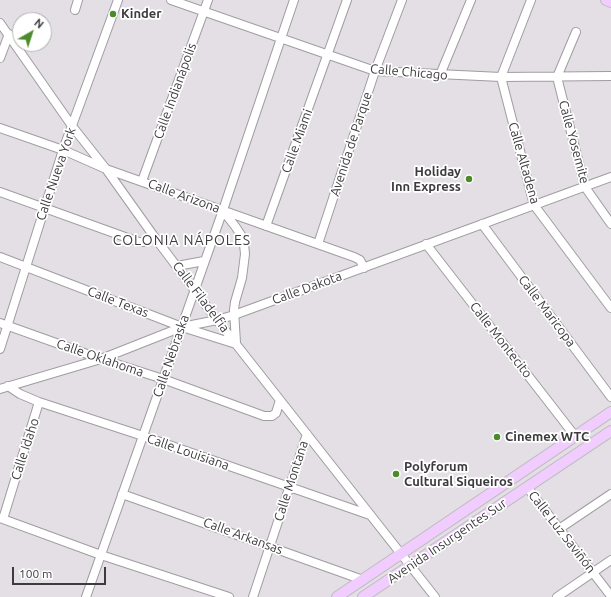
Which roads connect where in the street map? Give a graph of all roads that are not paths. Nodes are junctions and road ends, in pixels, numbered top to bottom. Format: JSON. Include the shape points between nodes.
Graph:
{"nodes":[{"id":1,"x":78,"y":0,"type":"edge"},
{"id":2,"x":118,"y":0,"type":"edge"},
{"id":3,"x":171,"y":0,"type":"edge"},
{"id":4,"x":208,"y":0,"type":"edge"},
{"id":5,"x":294,"y":0,"type":"edge"},
{"id":6,"x":347,"y":0,"type":"edge"},
{"id":7,"x":402,"y":0,"type":"edge"},
{"id":8,"x":471,"y":0,"type":"edge"},
{"id":9,"x":531,"y":0,"type":"edge"},
{"id":10,"x":606,"y":0,"type":"edge"},
{"id":11,"x":611,"y":2,"type":"edge"},
{"id":12,"x":75,"y":10,"type":"dead end"},
{"id":13,"x":204,"y":12,"type":"junction"},
{"id":14,"x":0,"y":23,"type":"edge"},
{"id":15,"x":576,"y":32,"type":"dead end"},
{"id":16,"x":8,"y":34,"type":"junction"},
{"id":17,"x":280,"y":38,"type":"junction"},
{"id":18,"x":328,"y":56,"type":"junction"},
{"id":19,"x":0,"y":58,"type":"edge"},
{"id":20,"x":375,"y":71,"type":"junction"},
{"id":21,"x":440,"y":75,"type":"junction"},
{"id":22,"x":557,"y":76,"type":"junction"},
{"id":23,"x":611,"y":76,"type":"edge"},
{"id":24,"x":501,"y":77,"type":"junction"},
{"id":25,"x":72,"y":126,"type":"junction"},
{"id":26,"x":0,"y":128,"type":"edge"},
{"id":27,"x":63,"y":150,"type":"junction"},
{"id":28,"x":106,"y":168,"type":"junction"},
{"id":29,"x":611,"y":177,"type":"edge"},
{"id":30,"x":142,"y":181,"type":"junction"},
{"id":31,"x":585,"y":188,"type":"junction"},
{"id":32,"x":0,"y":192,"type":"edge"},
{"id":33,"x":534,"y":205,"type":"junction"},
{"id":34,"x":44,"y":208,"type":"junction"},
{"id":35,"x":222,"y":210,"type":"junction"},
{"id":36,"x":482,"y":224,"type":"junction"},
{"id":37,"x":611,"y":224,"type":"edge"},
{"id":38,"x":266,"y":226,"type":"junction"},
{"id":39,"x":153,"y":235,"type":"junction"},
{"id":40,"x":318,"y":244,"type":"junction"},
{"id":41,"x":426,"y":244,"type":"junction"},
{"id":42,"x":0,"y":258,"type":"edge"},
{"id":43,"x":204,"y":261,"type":"junction"},
{"id":44,"x":177,"y":266,"type":"junction"},
{"id":45,"x":26,"y":267,"type":"junction"},
{"id":46,"x":364,"y":268,"type":"junction"},
{"id":47,"x":194,"y":288,"type":"junction"},
{"id":48,"x":611,"y":308,"type":"edge"},
{"id":49,"x":234,"y":315,"type":"junction"},
{"id":50,"x":218,"y":320,"type":"junction"},
{"id":51,"x":4,"y":324,"type":"edge"},
{"id":52,"x":182,"y":327,"type":"junction"},
{"id":53,"x":236,"y":344,"type":"junction"},
{"id":54,"x":0,"y":349,"type":"edge"},
{"id":55,"x":101,"y":359,"type":"junction"},
{"id":56,"x":163,"y":379,"type":"junction"},
{"id":57,"x":4,"y":388,"type":"edge"},
{"id":58,"x":611,"y":397,"type":"edge"},
{"id":59,"x":280,"y":400,"type":"junction"},
{"id":60,"x":39,"y":402,"type":"junction"},
{"id":61,"x":611,"y":412,"type":"edge"},
{"id":62,"x":611,"y":431,"type":"edge"},
{"id":63,"x":307,"y":434,"type":"junction"},
{"id":64,"x":143,"y":436,"type":"junction"},
{"id":65,"x":575,"y":436,"type":"junction"},
{"id":66,"x":290,"y":487,"type":"junction"},
{"id":67,"x":527,"y":487,"type":"junction"},
{"id":68,"x":122,"y":494,"type":"junction"},
{"id":69,"x":611,"y":494,"type":"edge"},
{"id":70,"x":370,"y":515,"type":"junction"},
{"id":71,"x":1,"y":518,"type":"edge"},
{"id":72,"x":559,"y":529,"type":"junction"},
{"id":73,"x":270,"y":546,"type":"junction"},
{"id":74,"x":401,"y":554,"type":"junction"},
{"id":75,"x":101,"y":555,"type":"junction"},
{"id":76,"x":611,"y":560,"type":"edge"},
{"id":77,"x":410,"y":566,"type":"junction"},
{"id":78,"x":593,"y":573,"type":"junction"},
{"id":79,"x":363,"y":580,"type":"junction"},
{"id":80,"x":611,"y":596,"type":"edge"},
{"id":81,"x":86,"y":597,"type":"edge"},
{"id":82,"x":229,"y":597,"type":"edge"},
{"id":83,"x":253,"y":597,"type":"edge"},
{"id":84,"x":337,"y":597,"type":"edge"},
{"id":85,"x":363,"y":597,"type":"edge"},
{"id":86,"x":434,"y":597,"type":"edge"},
{"id":87,"x":557,"y":597,"type":"edge"}],
"edges":[{"from":1,"to":12,"type":"street"},
{"from":2,"to":25,"type":"street","name":"Calle Nueva York"},
{"from":3,"to":13,"type":"street","name":"Calle Chicago"},
{"from":4,"to":13,"type":"street","name":"Calle Indianápolis"},
{"from":5,"to":17,"type":"street","name":"Calle Nebraska"},
{"from":6,"to":18,"type":"street","name":"Calle Miami"},
{"from":7,"to":20,"type":"street","name":"Avenida de Parque"},
{"from":8,"to":21,"type":"street"},
{"from":9,"to":24,"type":"street"},
{"from":10,"to":11,"type":"main road"},
{"from":13,"to":17,"type":"street","name":"Calle Chicago"},
{"from":13,"to":30,"type":"street","name":"Calle Indianápolis"},
{"from":14,"to":16,"type":"street","name":"Calle Filadelfia"},
{"from":15,"to":22,"type":"street"},
{"from":16,"to":19,"type":"street"},
{"from":16,"to":25,"type":"street","name":"Calle Filadelfia"},
{"from":17,"to":18,"type":"street","name":"Calle Chicago"},
{"from":17,"to":35,"type":"street","name":"Calle Nebraska"},
{"from":18,"to":20,"type":"street","name":"Calle Chicago"},
{"from":18,"to":38,"type":"street","name":"Calle Miami"},
{"from":20,"to":21,"type":"street","name":"Calle Chicago"},
{"from":20,"to":40,"type":"street","name":"Avenida de Parque"},
{"from":21,"to":24,"type":"street","name":"Calle Chicago"},
{"from":22,"to":23,"type":"street","name":"Calle Chicago"},
{"from":22,"to":24,"type":"street","name":"Calle Chicago"},
{"from":22,"to":31,"type":"street","name":"Calle Yosemite"},
{"from":24,"to":33,"type":"street","name":"Calle Altadena"},
{"from":25,"to":27,"type":"street","name":"Calle Nueva York"},
{"from":25,"to":28,"type":"street","name":"Calle Filadelfia"},
{"from":26,"to":27,"type":"street","name":"Calle Arizona"},
{"from":27,"to":28,"type":"street","name":"Calle Arizona"},
{"from":27,"to":34,"type":"street","name":"Calle Nueva York"},
{"from":28,"to":30,"type":"street","name":"Calle Arizona"},
{"from":28,"to":39,"type":"street","name":"Calle Filadelfia"},
{"from":29,"to":31,"type":"street","name":"Calle Dakota"},
{"from":30,"to":35,"type":"street","name":"Calle Arizona"},
{"from":31,"to":33,"type":"street","name":"Calle Dakota"},
{"from":31,"to":37,"type":"street","name":"Calle Yosemite"},
{"from":32,"to":34,"type":"street"},
{"from":33,"to":36,"type":"street","name":"Calle Dakota"},
{"from":33,"to":48,"type":"street","name":"Calle Altadena"},
{"from":34,"to":39,"type":"street","via":[[139,242],[145,242]]},
{"from":34,"to":45,"type":"street","name":"Calle Nueva York"},
{"from":35,"to":38,"type":"street","name":"Calle Arizona"},
{"from":35,"to":43,"type":"street","name":"Calle Nebraska"},
{"from":35,"to":49,"type":"street","via":[[240,235],[246,254]]},
{"from":36,"to":41,"type":"street","name":"Calle Dakota"},
{"from":36,"to":58,"type":"street","name":"Calle Maricopa"},
{"from":38,"to":40,"type":"street","name":"Calle Arizona"},
{"from":39,"to":44,"type":"street","name":"Calle Filadelfia"},
{"from":40,"to":46,"type":"street","name":"Calle Arizona","via":[[360,260]]},
{"from":41,"to":46,"type":"street","name":"Calle Dakota"},
{"from":41,"to":65,"type":"street","name":"Calle Montecito"},
{"from":42,"to":45,"type":"street","name":"Calle Texas"},
{"from":43,"to":44,"type":"street"},
{"from":43,"to":47,"type":"street","name":"Calle Nebraska"},
{"from":44,"to":47,"type":"street","name":"Calle Filadelfia"},
{"from":45,"to":51,"type":"street","name":"Calle Nueva York"},
{"from":45,"to":52,"type":"street","name":"Calle Texas"},
{"from":46,"to":49,"type":"street","name":"Calle Dakota"},
{"from":47,"to":50,"type":"street","name":"Calle Filadelfia"},
{"from":47,"to":52,"type":"street","name":"Calle Nebraska"},
{"from":49,"to":50,"type":"street","name":"Calle Dakota"},
{"from":49,"to":53,"type":"street"},
{"from":50,"to":52,"type":"street","name":"Calle Dakota"},
{"from":50,"to":53,"type":"street","name":"Calle Filadelfia"},
{"from":51,"to":54,"type":"street","name":"Calle Nueva York"},
{"from":51,"to":55,"type":"street","name":"Calle Oklahoma"},
{"from":52,"to":53,"type":"street","name":"Calle Texas"},
{"from":52,"to":55,"type":"street","name":"Calle Dakota"},
{"from":52,"to":56,"type":"street","name":"Calle Nebraska"},
{"from":53,"to":59,"type":"street","name":"Calle Filadelfia"},
{"from":55,"to":56,"type":"street","name":"Calle Oklahoma"},
{"from":55,"to":57,"type":"street","name":"Calle Dakota"},
{"from":56,"to":59,"type":"street","name":"Calle Oklahoma","via":[[264,416],[276,413]]},
{"from":56,"to":64,"type":"street","name":"Calle Nebraska"},
{"from":57,"to":60,"type":"street","name":"Calle Louisiana"},
{"from":59,"to":63,"type":"street","name":"Calle Filadelfia"},
{"from":60,"to":64,"type":"street","name":"Calle Louisiana"},
{"from":60,"to":71,"type":"street","name":"Calle Idaho"},
{"from":61,"to":65,"type":"main road","name":"Avenida Insurgentes Sur"},
{"from":62,"to":67,"type":"main road","name":"Avenida Insurgentes Sur"},
{"from":63,"to":66,"type":"street","name":"Calle Montana"},
{"from":63,"to":70,"type":"street","name":"Calle Filadelfia"},
{"from":64,"to":66,"type":"street","name":"Calle Louisiana"},
{"from":64,"to":68,"type":"street","name":"Calle Nebraska"},
{"from":65,"to":74,"type":"main road","name":"Avenida Insurgentes Sur"},
{"from":66,"to":70,"type":"street","name":"Calle Louisiana"},
{"from":66,"to":73,"type":"street","name":"Calle Montana"},
{"from":67,"to":72,"type":"street","name":"Calle Luz Saviñón"},
{"from":67,"to":77,"type":"main road","name":"Avenida Insurgentes Sur"},
{"from":68,"to":73,"type":"street","name":"Calle Arkansas"},
{"from":68,"to":75,"type":"street","name":"Calle Nebraska"},
{"from":69,"to":72,"type":"street"},
{"from":70,"to":74,"type":"street","name":"Calle Filadelfia"},
{"from":71,"to":75,"type":"street"},
{"from":72,"to":78,"type":"street","name":"Calle Luz Saviñón"},
{"from":73,"to":79,"type":"street","name":"Calle Arkansas"},
{"from":73,"to":83,"type":"street","name":"Calle Montana"},
{"from":74,"to":77,"type":"street","name":"Calle Filadelfia"},
{"from":74,"to":79,"type":"main road","name":"Avenida Insurgentes Sur"},
{"from":75,"to":81,"type":"street","name":"Calle Nebraska"},
{"from":75,"to":82,"type":"street"},
{"from":76,"to":78,"type":"street"},
{"from":77,"to":85,"type":"main road","name":"Avenida Insurgentes Sur"},
{"from":77,"to":86,"type":"street","name":"Calle Filadelfia"},
{"from":78,"to":80,"type":"street","name":"Calle Luz Saviñón"},
{"from":78,"to":87,"type":"street"},
{"from":79,"to":84,"type":"main road","name":"Avenida Insurgentes Sur"}]}
